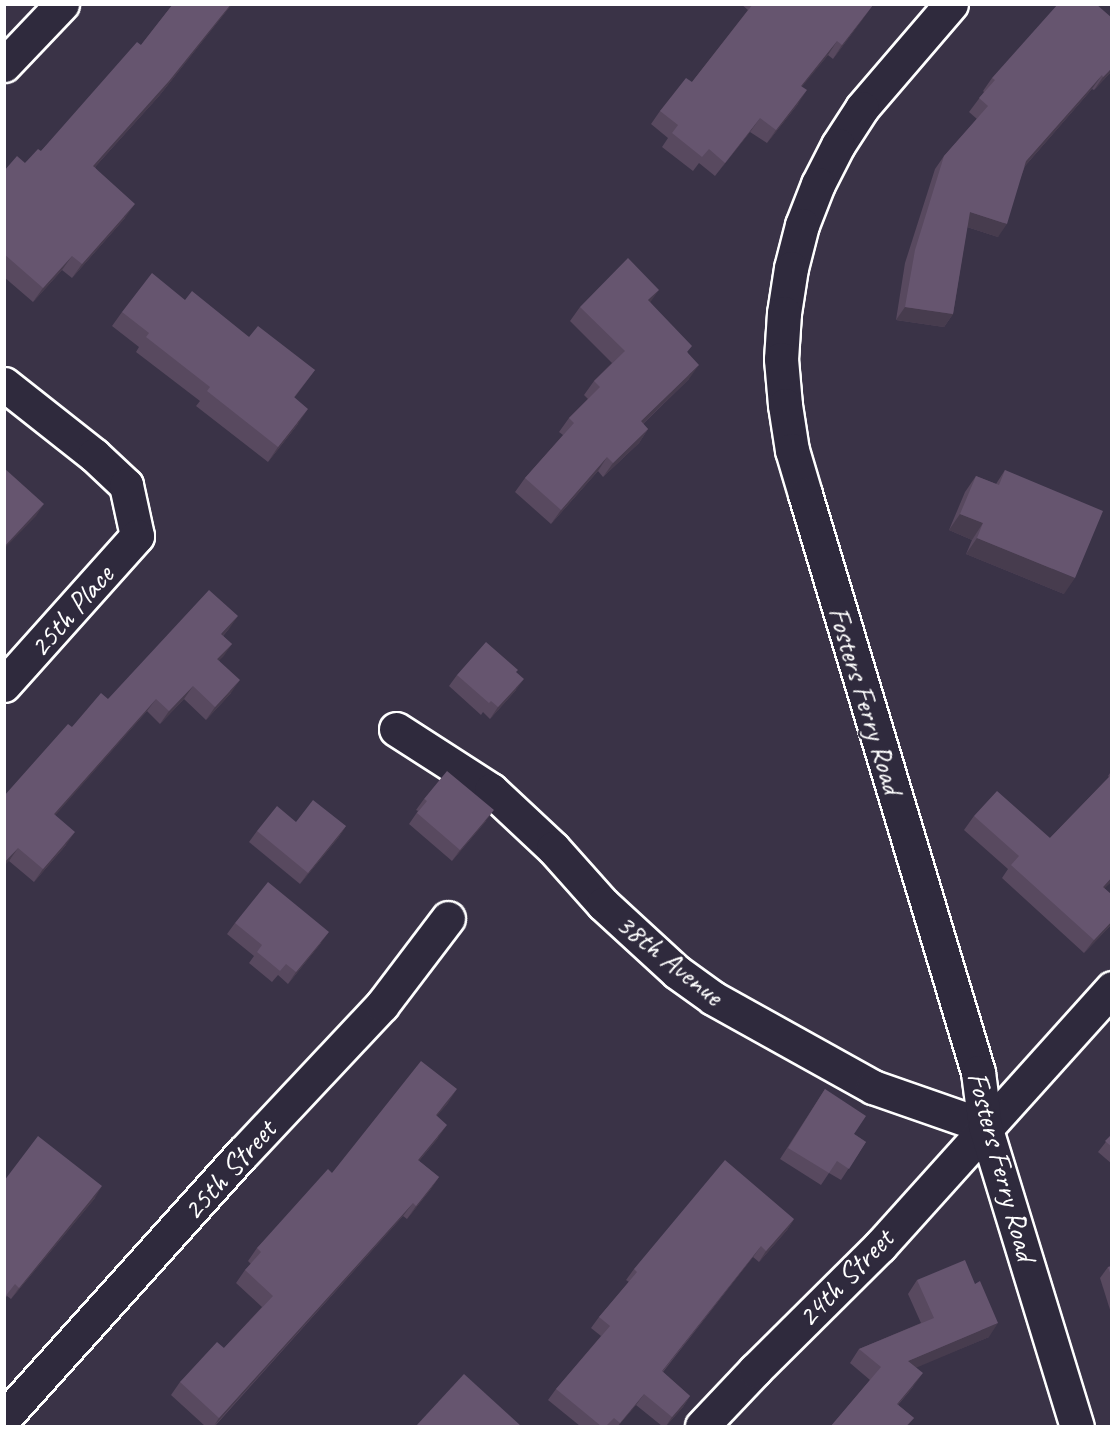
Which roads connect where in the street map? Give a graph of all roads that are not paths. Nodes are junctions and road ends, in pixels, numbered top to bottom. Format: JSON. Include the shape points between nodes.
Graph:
{"nodes":[{"id":1,"x":62,"y":4,"type":"edge"},
{"id":2,"x":951,"y":4,"type":"edge"},
{"id":3,"x":4,"y":65,"type":"edge"},
{"id":4,"x":4,"y":384,"type":"edge"},
{"id":5,"x":4,"y":685,"type":"edge"},
{"id":6,"x":396,"y":729,"type":"dead end"},
{"id":7,"x":448,"y":918,"type":"dead end"},
{"id":8,"x":1112,"y":988,"type":"edge"},
{"id":9,"x":985,"y":1126,"type":"junction"},
{"id":10,"x":4,"y":1418,"type":"edge"},
{"id":11,"x":702,"y":1426,"type":"edge"},
{"id":12,"x":1077,"y":1426,"type":"edge"}],
"edges":[{"from":1,"to":3,"type":"street"},
{"from":2,"to":9,"type":"street","name":"Fosters Ferry Road","via":[[862,108],[818,184],[791,268],[782,359],[792,450],[978,1072]]},
{"from":4,"to":5,"type":"street","name":"25th Place","via":[[94,455],[126,486],[137,536]]},
{"from":6,"to":9,"type":"street","name":"38th Avenue","via":[[490,790],[553,848],[603,904],[677,972],[713,998],[873,1087]]},
{"from":7,"to":10,"type":"street","name":"25th Street","via":[[382,1005]]},
{"from":8,"to":9,"type":"street","name":"24th Street"},
{"from":9,"to":11,"type":"street","name":"24th Street","via":[[971,1148],[880,1246]]},
{"from":9,"to":12,"type":"street","name":"Fosters Ferry Road"}]}
